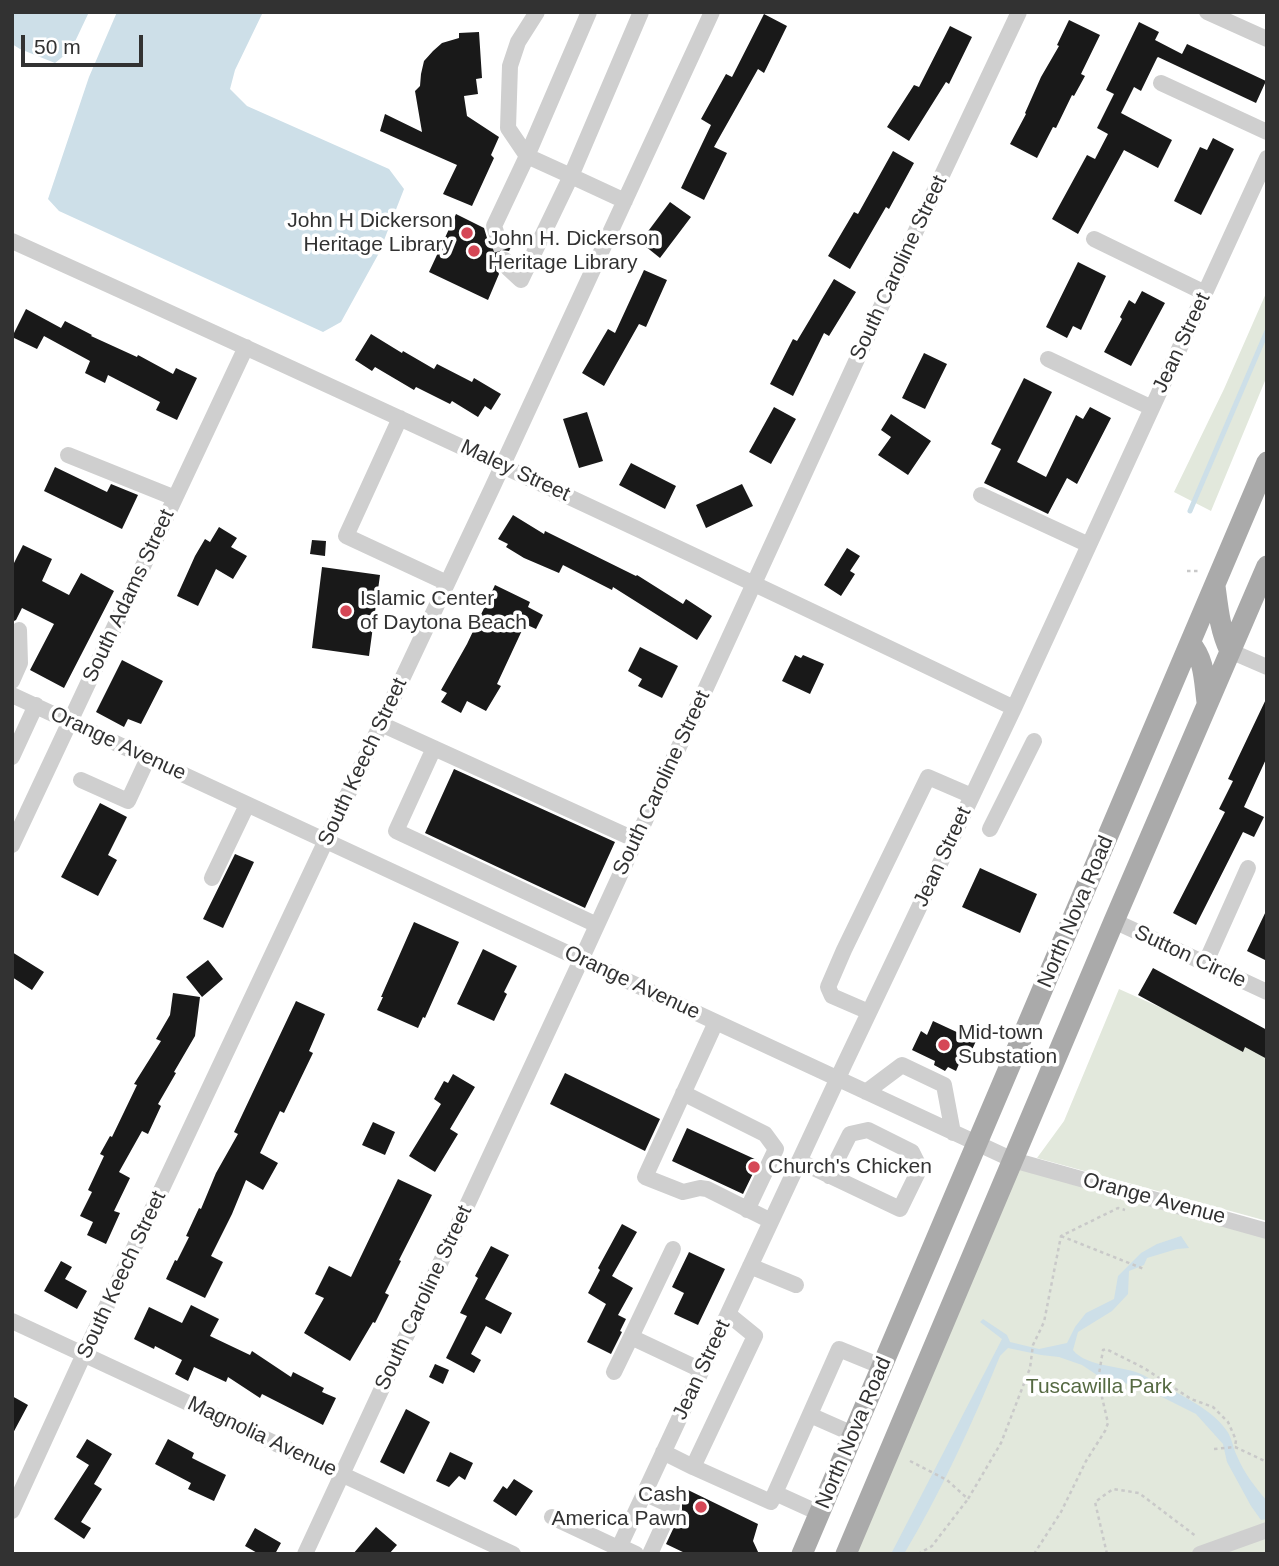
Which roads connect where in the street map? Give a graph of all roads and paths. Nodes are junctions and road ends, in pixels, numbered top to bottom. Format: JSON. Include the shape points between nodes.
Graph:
{"nodes":[{"id":1,"x":537,"y":12,"type":"edge"},
{"id":2,"x":589,"y":12,"type":"edge"},
{"id":3,"x":641,"y":12,"type":"edge"},
{"id":4,"x":712,"y":12,"type":"edge"},
{"id":5,"x":1019,"y":12,"type":"edge"},
{"id":6,"x":1207,"y":12,"type":"edge"},
{"id":7,"x":1267,"y":40,"type":"edge"},
{"id":8,"x":1161,"y":83,"type":"dead end"},
{"id":9,"x":1267,"y":132,"type":"edge"},
{"id":10,"x":527,"y":156,"type":"junction"},
{"id":11,"x":1267,"y":158,"type":"edge"},
{"id":12,"x":571,"y":176,"type":"junction"},
{"id":13,"x":625,"y":201,"type":"junction"},
{"id":14,"x":496,"y":230,"type":"tunnel mouth"},
{"id":15,"x":1094,"y":239,"type":"dead end"},
{"id":16,"x":12,"y":241,"type":"edge"},
{"id":17,"x":505,"y":260,"type":"tunnel mouth"},
{"id":18,"x":1205,"y":293,"type":"junction"},
{"id":19,"x":246,"y":347,"type":"junction"},
{"id":20,"x":1048,"y":359,"type":"dead end"},
{"id":21,"x":1152,"y":408,"type":"junction"},
{"id":22,"x":400,"y":418,"type":"junction"},
{"id":23,"x":68,"y":455,"type":"dead end"},
{"id":24,"x":1267,"y":462,"type":"edge"},
{"id":25,"x":502,"y":465,"type":"junction"},
{"id":26,"x":981,"y":495,"type":"dead end"},
{"id":27,"x":175,"y":498,"type":"junction"},
{"id":28,"x":1089,"y":545,"type":"junction"},
{"id":29,"x":1267,"y":566,"type":"edge"},
{"id":30,"x":447,"y":583,"type":"junction"},
{"id":31,"x":754,"y":584,"type":"junction"},
{"id":32,"x":1215,"y":584,"type":"junction"},
{"id":33,"x":19,"y":630,"type":"dead end"},
{"id":34,"x":1190,"y":643,"type":"junction"},
{"id":35,"x":1230,"y":651,"type":"junction"},
{"id":36,"x":1267,"y":667,"type":"edge"},
{"id":37,"x":12,"y":681,"type":"edge"},
{"id":38,"x":12,"y":695,"type":"edge"},
{"id":39,"x":1207,"y":704,"type":"junction"},
{"id":40,"x":36,"y":705,"type":"junction"},
{"id":41,"x":1014,"y":708,"type":"junction"},
{"id":42,"x":70,"y":722,"type":"junction"},
{"id":43,"x":381,"y":724,"type":"junction"},
{"id":44,"x":16,"y":738,"type":"edge"},
{"id":45,"x":1034,"y":741,"type":"dead end"},
{"id":46,"x":434,"y":748,"type":"junction"},
{"id":47,"x":12,"y":757,"type":"edge"},
{"id":48,"x":148,"y":758,"type":"junction"},
{"id":49,"x":81,"y":780,"type":"dead end"},
{"id":50,"x":972,"y":796,"type":"junction"},
{"id":51,"x":247,"y":804,"type":"junction"},
{"id":52,"x":990,"y":830,"type":"dead end"},
{"id":53,"x":636,"y":840,"type":"junction"},
{"id":54,"x":326,"y":841,"type":"junction"},
{"id":55,"x":12,"y":845,"type":"edge"},
{"id":56,"x":1248,"y":868,"type":"dead end"},
{"id":57,"x":212,"y":878,"type":"dead end"},
{"id":58,"x":1114,"y":922,"type":"junction"},
{"id":59,"x":597,"y":925,"type":"junction"},
{"id":60,"x":581,"y":960,"type":"junction"},
{"id":61,"x":1205,"y":964,"type":"junction"},
{"id":62,"x":1267,"y":992,"type":"edge"},
{"id":63,"x":869,"y":1012,"type":"junction"},
{"id":64,"x":716,"y":1022,"type":"junction"},
{"id":65,"x":838,"y":1079,"type":"junction"},
{"id":66,"x":866,"y":1092,"type":"junction"},
{"id":67,"x":683,"y":1093,"type":"junction"},
{"id":68,"x":953,"y":1133,"type":"junction"},
{"id":69,"x":977,"y":1144,"type":"junction"},
{"id":70,"x":1013,"y":1160,"type":"junction"},
{"id":71,"x":799,"y":1161,"type":"junction"},
{"id":72,"x":829,"y":1175,"type":"junction"},
{"id":73,"x":747,"y":1210,"type":"junction"},
{"id":74,"x":1130,"y":1210,"type":"dead end"},
{"id":75,"x":771,"y":1220,"type":"junction"},
{"id":76,"x":1267,"y":1231,"type":"edge"},
{"id":77,"x":1061,"y":1236,"type":"junction"},
{"id":78,"x":673,"y":1249,"type":"dead end"},
{"id":79,"x":750,"y":1266,"type":"junction"},
{"id":80,"x":1144,"y":1269,"type":"dead end"},
{"id":81,"x":796,"y":1285,"type":"dead end"},
{"id":82,"x":728,"y":1314,"type":"junction"},
{"id":83,"x":12,"y":1321,"type":"edge"},
{"id":84,"x":631,"y":1337,"type":"junction"},
{"id":85,"x":84,"y":1354,"type":"junction"},
{"id":86,"x":883,"y":1367,"type":"junction"},
{"id":87,"x":701,"y":1370,"type":"junction"},
{"id":88,"x":614,"y":1372,"type":"dead end"},
{"id":89,"x":810,"y":1415,"type":"junction"},
{"id":90,"x":853,"y":1434,"type":"junction"},
{"id":91,"x":1235,"y":1447,"type":"junction"},
{"id":92,"x":1214,"y":1449,"type":"dead end"},
{"id":93,"x":663,"y":1452,"type":"junction"},
{"id":94,"x":910,"y":1461,"type":"dead end"},
{"id":95,"x":1267,"y":1462,"type":"edge"},
{"id":96,"x":693,"y":1467,"type":"junction"},
{"id":97,"x":342,"y":1474,"type":"junction"},
{"id":98,"x":644,"y":1493,"type":"junction"},
{"id":99,"x":775,"y":1493,"type":"junction"},
{"id":100,"x":968,"y":1499,"type":"junction"},
{"id":101,"x":12,"y":1511,"type":"edge"},
{"id":102,"x":819,"y":1513,"type":"junction"},
{"id":103,"x":552,"y":1517,"type":"dead end"},
{"id":104,"x":1267,"y":1530,"type":"edge"},
{"id":105,"x":1199,"y":1546,"type":"edge"},
{"id":106,"x":618,"y":1549,"type":"edge"},
{"id":107,"x":305,"y":1554,"type":"edge"},
{"id":108,"x":513,"y":1554,"type":"edge"},
{"id":109,"x":636,"y":1554,"type":"edge"},
{"id":110,"x":650,"y":1554,"type":"edge"},
{"id":111,"x":802,"y":1554,"type":"edge"},
{"id":112,"x":846,"y":1554,"type":"edge"},
{"id":113,"x":918,"y":1554,"type":"edge"},
{"id":114,"x":1034,"y":1554,"type":"edge"},
{"id":115,"x":1107,"y":1554,"type":"edge"}],
"edges":[{"from":1,"to":10,"type":"street","via":[[518,42],[510,66],[508,128]]},
{"from":2,"to":10,"type":"street"},
{"from":3,"to":12,"type":"street"},
{"from":4,"to":13,"type":"street","name":"South Keech Street"},
{"from":5,"to":31,"type":"street","name":"South Caroline Street"},
{"from":6,"to":7,"type":"street"},
{"from":8,"to":9,"type":"street"},
{"from":10,"to":12,"type":"street"},
{"from":10,"to":14,"type":"street"},
{"from":11,"to":18,"type":"street","name":"Jean Street"},
{"from":12,"to":13,"type":"street"},
{"from":12,"to":17,"type":"street","via":[[522,280]]},
{"from":13,"to":25,"type":"street","name":"South Keech Street"},
{"from":15,"to":18,"type":"street"},
{"from":16,"to":19,"type":"street","name":"Maley Street"},
{"from":18,"to":21,"type":"street","name":"Jean Street"},
{"from":19,"to":22,"type":"street","name":"Maley Street"},
{"from":19,"to":27,"type":"street","name":"South Adams Street"},
{"from":20,"to":21,"type":"street"},
{"from":21,"to":28,"type":"street","name":"Jean Street"},
{"from":22,"to":25,"type":"street","name":"Maley Street"},
{"from":22,"to":30,"type":"street","via":[[346,536]]},
{"from":23,"to":27,"type":"street"},
{"from":24,"to":32,"type":"main road","name":"North Nova Road"},
{"from":25,"to":30,"type":"street","name":"South Keech Street"},
{"from":25,"to":31,"type":"street","name":"Maley Street"},
{"from":26,"to":28,"type":"street"},
{"from":27,"to":42,"type":"street","name":"South Adams Street"},
{"from":28,"to":41,"type":"street","name":"Jean Street"},
{"from":29,"to":35,"type":"main road","name":"North Nova Road"},
{"from":30,"to":43,"type":"street","name":"South Keech Street"},
{"from":31,"to":41,"type":"street","name":"Maley Street"},
{"from":31,"to":53,"type":"street","name":"South Caroline Street"},
{"from":32,"to":34,"type":"main road","name":"North Nova Road"},
{"from":32,"to":35,"type":"main road"},
{"from":33,"to":37,"type":"street","via":[[20,663]]},
{"from":34,"to":39,"type":"main road","via":[[1202,665]]},
{"from":34,"to":69,"type":"main road","name":"North Nova Road"},
{"from":35,"to":36,"type":"street"},
{"from":35,"to":39,"type":"main road","name":"North Nova Road"},
{"from":38,"to":40,"type":"street","name":"Orange Avenue"},
{"from":39,"to":58,"type":"main road","name":"North Nova Road"},
{"from":40,"to":42,"type":"street","name":"Orange Avenue"},
{"from":40,"to":44,"type":"street"},
{"from":41,"to":50,"type":"street","name":"Jean Street"},
{"from":42,"to":48,"type":"street","name":"Orange Avenue"},
{"from":42,"to":55,"type":"street","name":"South Adams Street"},
{"from":43,"to":46,"type":"street"},
{"from":43,"to":54,"type":"street","name":"South Keech Street"},
{"from":44,"to":47,"type":"street"},
{"from":45,"to":52,"type":"street"},
{"from":46,"to":53,"type":"street"},
{"from":46,"to":59,"type":"street","via":[[396,831]]},
{"from":48,"to":49,"type":"street","via":[[128,801]]},
{"from":48,"to":51,"type":"street","name":"Orange Avenue"},
{"from":50,"to":63,"type":"street","name":"Jean Street"},
{"from":50,"to":63,"type":"street","via":[[928,777],[844,950],[828,987],[832,996]]},
{"from":51,"to":54,"type":"street","name":"Orange Avenue"},
{"from":51,"to":57,"type":"street"},
{"from":53,"to":59,"type":"street","name":"South Caroline Street"},
{"from":54,"to":60,"type":"street","name":"Orange Avenue"},
{"from":54,"to":85,"type":"street","name":"South Keech Street"},
{"from":56,"to":61,"type":"street"},
{"from":58,"to":61,"type":"street","name":"Sutton Circle"},
{"from":58,"to":70,"type":"main road","name":"North Nova Road"},
{"from":59,"to":60,"type":"street","name":"South Caroline Street"},
{"from":60,"to":64,"type":"street","name":"Orange Avenue"},
{"from":60,"to":97,"type":"street","name":"South Caroline Street"},
{"from":61,"to":62,"type":"street","name":"Sutton Circle"},
{"from":63,"to":65,"type":"street","name":"Jean Street"},
{"from":64,"to":65,"type":"street","name":"Orange Avenue"},
{"from":64,"to":67,"type":"street"},
{"from":65,"to":66,"type":"street","name":"Orange Avenue"},
{"from":65,"to":71,"type":"street","name":"Jean Street"},
{"from":66,"to":68,"type":"street","name":"Orange Avenue"},
{"from":66,"to":68,"type":"street","via":[[902,1065],[944,1085]]},
{"from":67,"to":73,"type":"street","via":[[765,1134],[776,1149]]},
{"from":67,"to":73,"type":"street","via":[[645,1177],[683,1192],[707,1189]]},
{"from":68,"to":69,"type":"street","name":"Orange Avenue"},
{"from":69,"to":70,"type":"street","name":"Orange Avenue"},
{"from":69,"to":86,"type":"main road","name":"North Nova Road"},
{"from":70,"to":76,"type":"street","name":"Orange Avenue"},
{"from":70,"to":112,"type":"main road","name":"North Nova Road"},
{"from":71,"to":72,"type":"street"},
{"from":71,"to":75,"type":"street","name":"Jean Street"},
{"from":72,"to":72,"type":"street","via":[[900,1209],[920,1168],[912,1152],[869,1130],[850,1134]]},
{"from":73,"to":75,"type":"street"},
{"from":74,"to":77,"type":"path","via":[[1118,1208]]},
{"from":75,"to":79,"type":"street","name":"Jean Street"},
{"from":77,"to":80,"type":"path"},
{"from":77,"to":100,"type":"path","via":[[1030,1368],[1001,1443]]},
{"from":78,"to":84,"type":"street"},
{"from":79,"to":81,"type":"street"},
{"from":79,"to":82,"type":"street","name":"Jean Street"},
{"from":82,"to":87,"type":"street","name":"Jean Street"},
{"from":82,"to":96,"type":"street","via":[[755,1336]]},
{"from":83,"to":85,"type":"street","name":"Magnolia Avenue"},
{"from":84,"to":87,"type":"street"},
{"from":84,"to":88,"type":"street"},
{"from":85,"to":97,"type":"street","name":"Magnolia Avenue"},
{"from":85,"to":101,"type":"street","name":"South Keech Street"},
{"from":86,"to":89,"type":"street","via":[[839,1349]]},
{"from":86,"to":90,"type":"main road","name":"North Nova Road"},
{"from":87,"to":93,"type":"street","name":"Jean Street"},
{"from":89,"to":90,"type":"street"},
{"from":89,"to":99,"type":"street"},
{"from":90,"to":102,"type":"main road","name":"North Nova Road"},
{"from":91,"to":92,"type":"path"},
{"from":91,"to":95,"type":"path"},
{"from":91,"to":114,"type":"path","via":[[1237,1440],[1228,1422],[1213,1407],[1106,1349],[1098,1380],[1108,1423],[1105,1432]]},
{"from":93,"to":96,"type":"street"},
{"from":93,"to":98,"type":"street","name":"Jean Street"},
{"from":94,"to":100,"type":"path","via":[[947,1480]]},
{"from":96,"to":99,"type":"street","via":[[771,1502]]},
{"from":97,"to":107,"type":"street","name":"South Caroline Street"},
{"from":97,"to":108,"type":"street","name":"Magnolia Avenue"},
{"from":98,"to":106,"type":"street","name":"Jean Street"},
{"from":98,"to":110,"type":"street","via":[[672,1506]]},
{"from":99,"to":102,"type":"street"},
{"from":100,"to":113,"type":"path","via":[[932,1546]]},
{"from":102,"to":111,"type":"main road","name":"North Nova Road"},
{"from":103,"to":106,"type":"street"},
{"from":104,"to":105,"type":"street"},
{"from":105,"to":115,"type":"path","via":[[1139,1493],[1113,1489],[1095,1502]]},
{"from":106,"to":109,"type":"street"}]}
